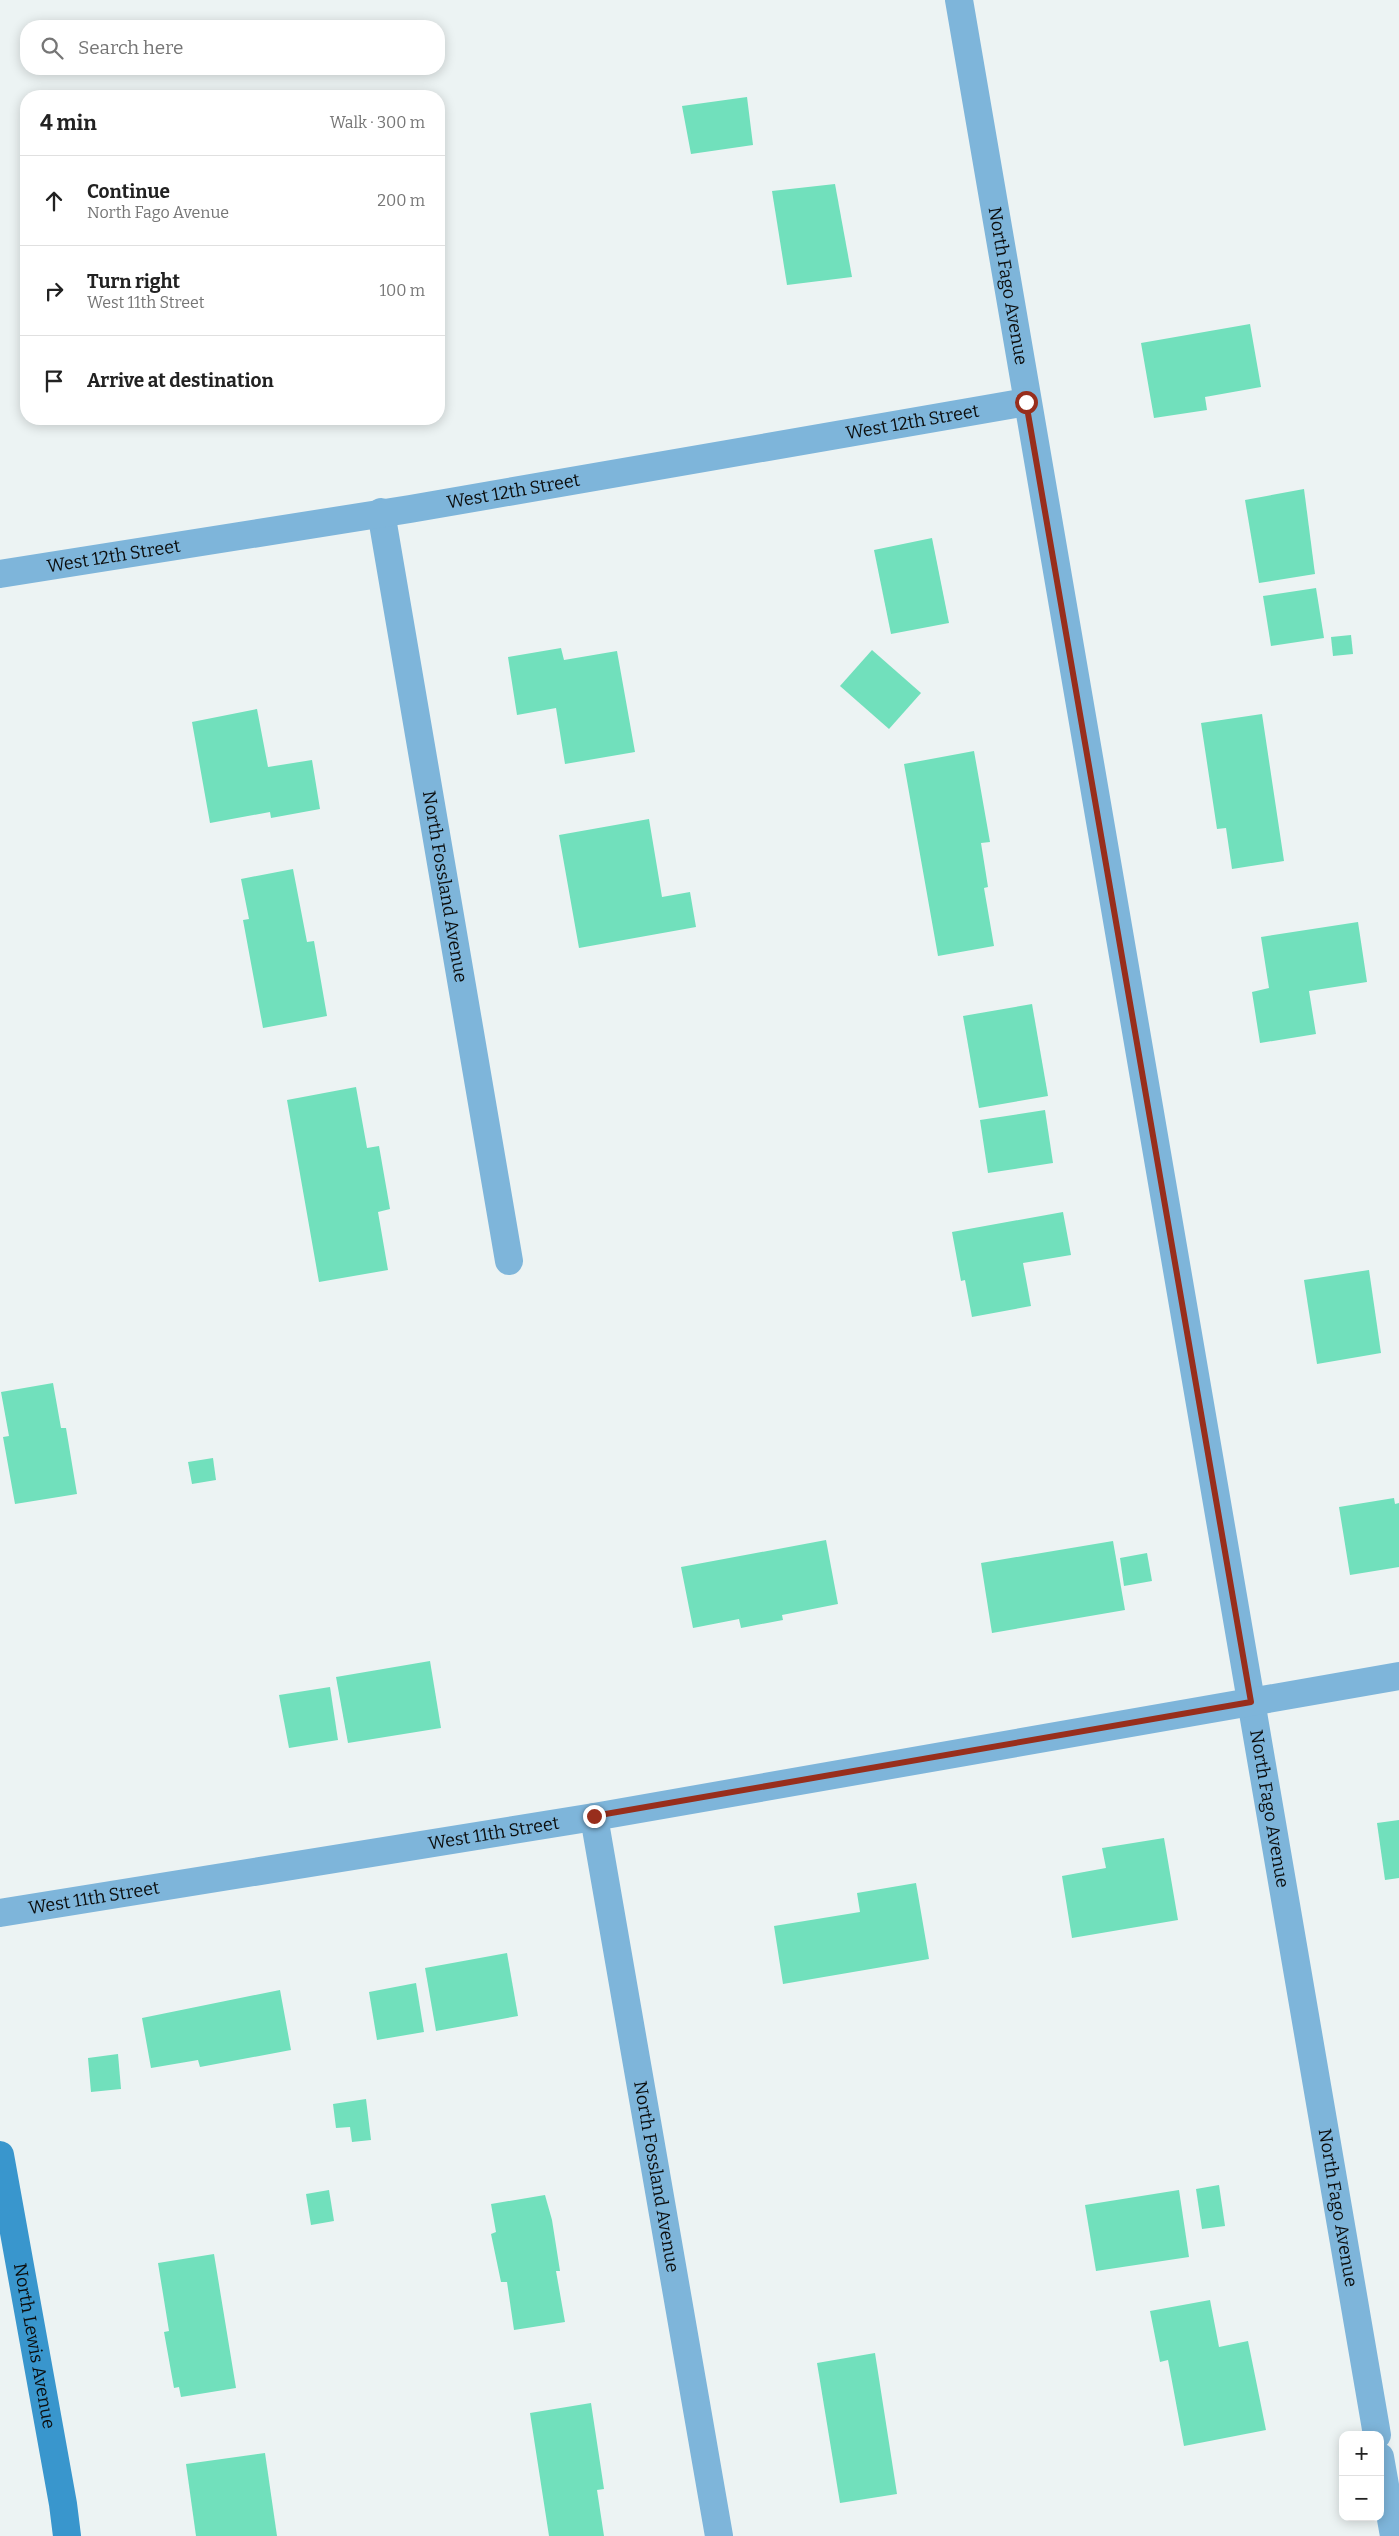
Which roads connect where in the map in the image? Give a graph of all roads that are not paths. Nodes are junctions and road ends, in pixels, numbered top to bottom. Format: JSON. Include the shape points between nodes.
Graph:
{"nodes":[{"id":1,"x":959,"y":0,"type":"edge"},
{"id":2,"x":1026,"y":402,"type":"junction"},
{"id":3,"x":382,"y":512,"type":"junction"},
{"id":4,"x":0,"y":574,"type":"edge"},
{"id":5,"x":509,"y":1261,"type":"dead end"},
{"id":6,"x":1399,"y":1676,"type":"edge"},
{"id":7,"x":1251,"y":1702,"type":"junction"},
{"id":8,"x":594,"y":1816,"type":"junction"},
{"id":9,"x":0,"y":1913,"type":"edge"},
{"id":10,"x":0,"y":2154,"type":"edge"},
{"id":11,"x":1375,"y":2431,"type":"edge"},
{"id":12,"x":1383,"y":2476,"type":"edge"},
{"id":13,"x":67,"y":2536,"type":"edge"},
{"id":14,"x":719,"y":2536,"type":"edge"},
{"id":15,"x":1394,"y":2536,"type":"edge"}],
"edges":[{"from":1,"to":2,"type":"street","name":"North Fago Avenue"},
{"from":2,"to":3,"type":"street","name":"West 12th Street"},
{"from":2,"to":7,"type":"street","name":"North Fago Avenue"},
{"from":3,"to":4,"type":"street","name":"West 12th Street"},
{"from":3,"to":5,"type":"street","name":"North Fossland Avenue"},
{"from":6,"to":7,"type":"street","name":"West 11th Street"},
{"from":7,"to":8,"type":"street","name":"West 11th Street"},
{"from":7,"to":11,"type":"street","name":"North Fago Avenue"},
{"from":8,"to":9,"type":"street","name":"West 11th Street"},
{"from":8,"to":14,"type":"street","name":"North Fossland Avenue"},
{"from":10,"to":13,"type":"main road","name":"North Lewis Avenue"},
{"from":12,"to":15,"type":"street"}]}
